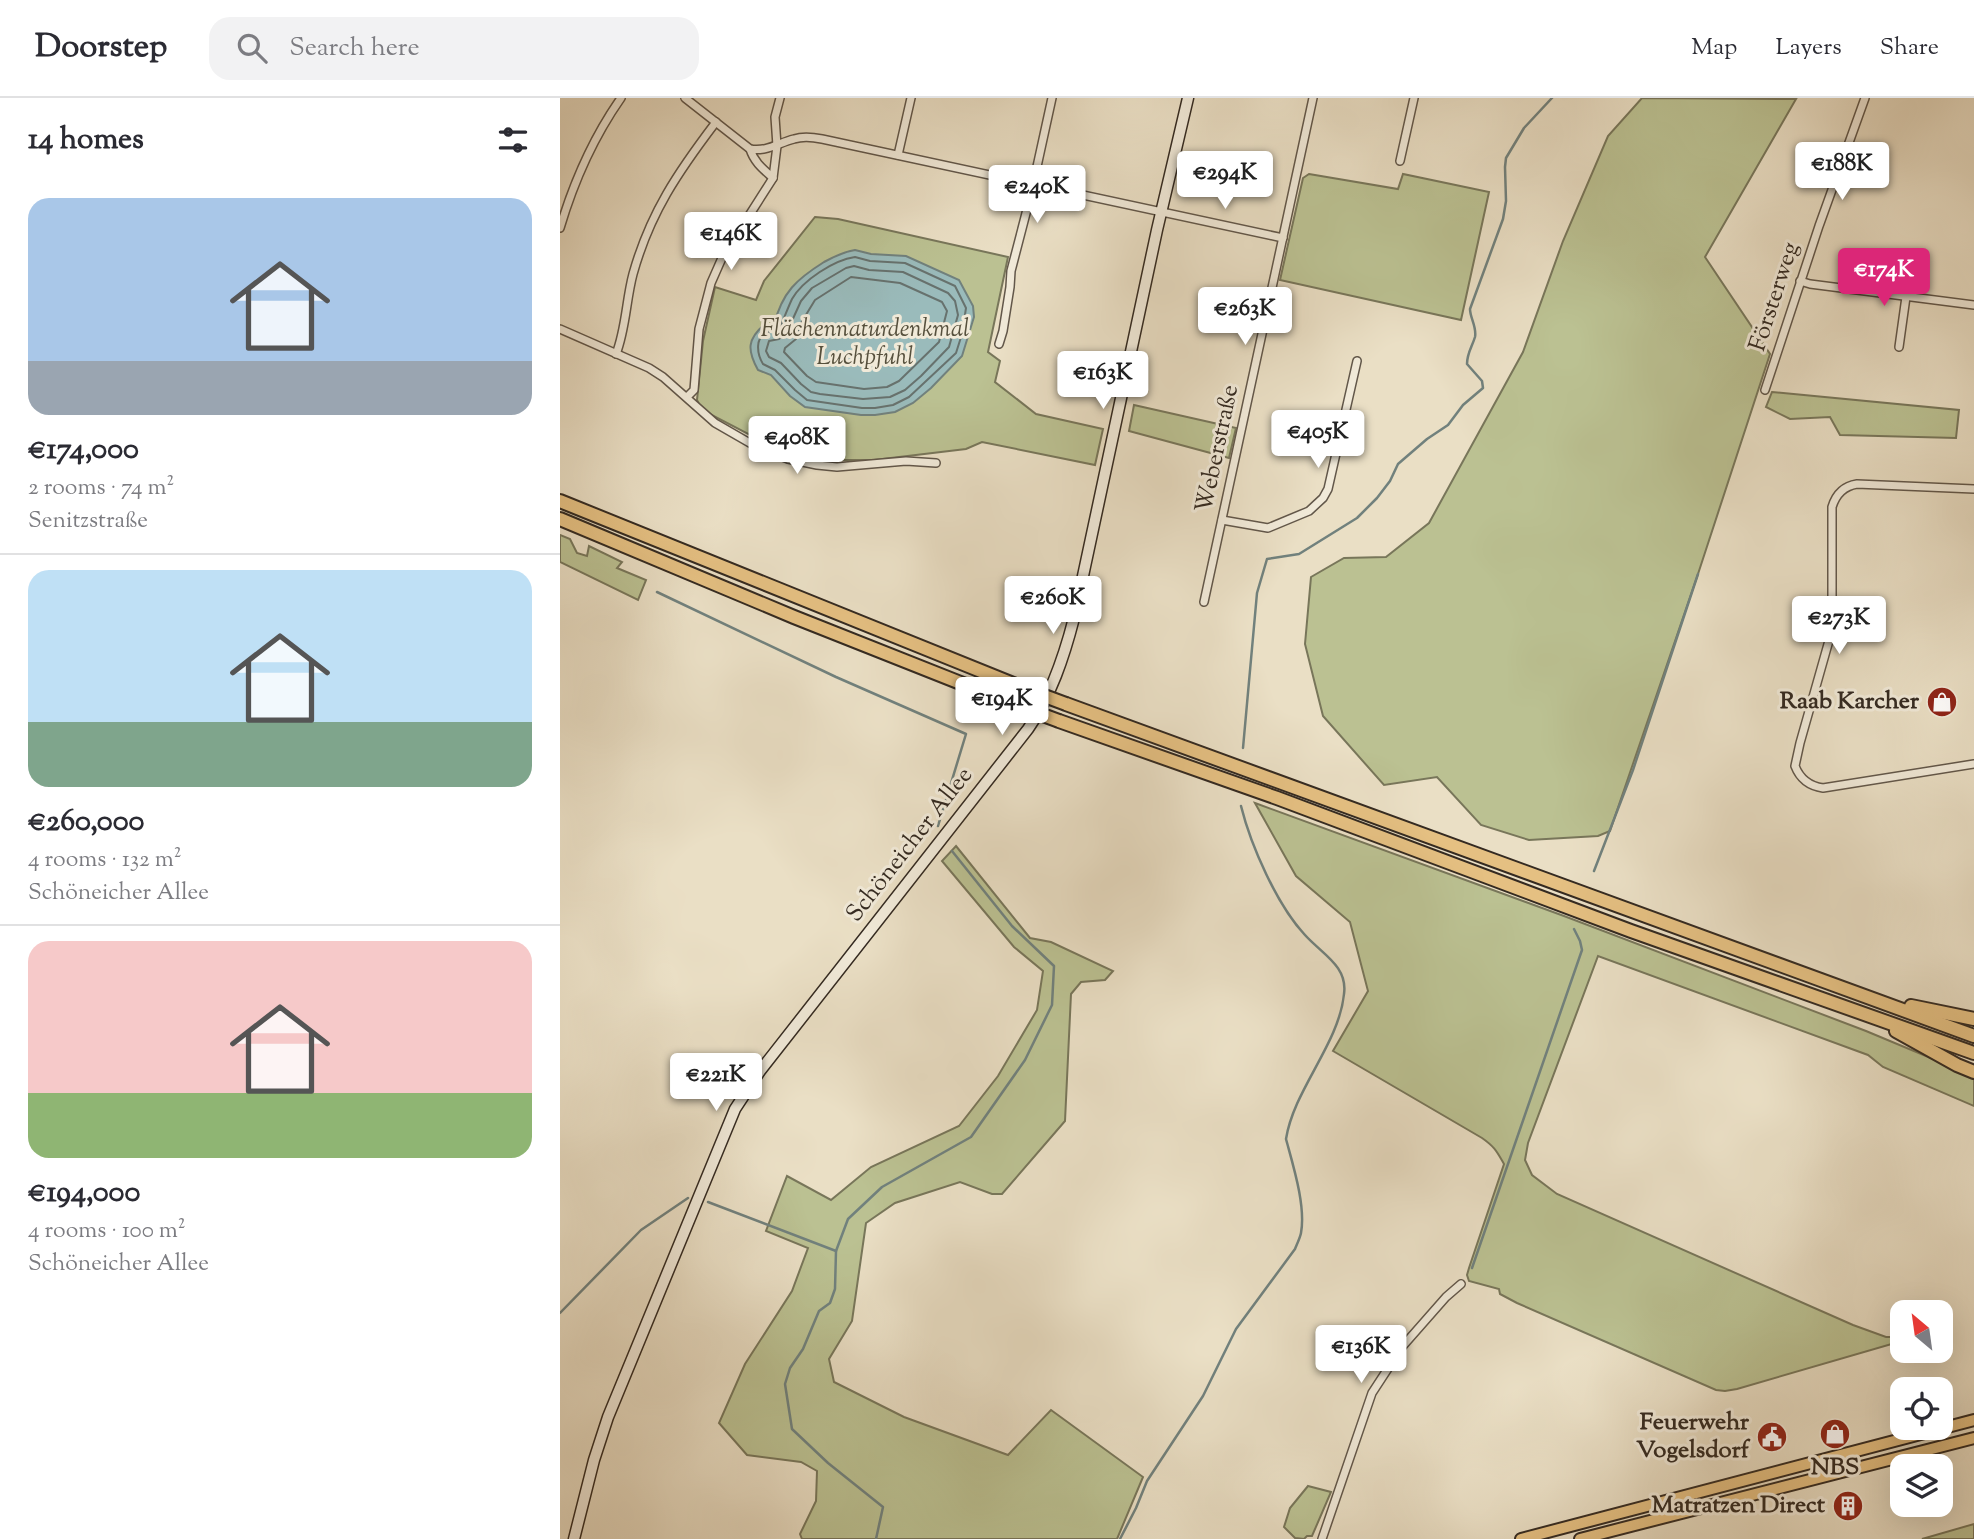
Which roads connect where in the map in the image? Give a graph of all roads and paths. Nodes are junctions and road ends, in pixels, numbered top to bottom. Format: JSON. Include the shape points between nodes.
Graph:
{"nodes":[{"id":1,"x":621,"y":98,"type":"edge"},
{"id":2,"x":685,"y":98,"type":"edge"},
{"id":3,"x":780,"y":98,"type":"edge"},
{"id":4,"x":911,"y":98,"type":"edge"},
{"id":5,"x":1052,"y":98,"type":"edge"},
{"id":6,"x":1188,"y":98,"type":"edge"},
{"id":7,"x":1313,"y":98,"type":"edge"},
{"id":8,"x":1413,"y":98,"type":"edge"},
{"id":9,"x":1864,"y":98,"type":"edge"},
{"id":10,"x":716,"y":122,"type":"junction"},
{"id":11,"x":776,"y":146,"type":"junction"},
{"id":12,"x":750,"y":149,"type":"junction"},
{"id":13,"x":898,"y":155,"type":"junction"},
{"id":14,"x":1400,"y":161,"type":"dead end"},
{"id":15,"x":773,"y":178,"type":"junction"},
{"id":16,"x":1032,"y":184,"type":"junction"},
{"id":17,"x":1161,"y":211,"type":"junction"},
{"id":18,"x":560,"y":228,"type":"edge"},
{"id":19,"x":1283,"y":238,"type":"junction"},
{"id":20,"x":1800,"y":281,"type":"junction"},
{"id":21,"x":1906,"y":297,"type":"junction"},
{"id":22,"x":1974,"y":305,"type":"edge"},
{"id":23,"x":560,"y":329,"type":"edge"},
{"id":24,"x":999,"y":344,"type":"dead end"},
{"id":25,"x":1899,"y":347,"type":"dead end"},
{"id":26,"x":616,"y":354,"type":"junction"},
{"id":27,"x":1357,"y":361,"type":"dead end"},
{"id":28,"x":1765,"y":390,"type":"dead end"},
{"id":29,"x":687,"y":397,"type":"junction"},
{"id":30,"x":936,"y":463,"type":"dead end"},
{"id":31,"x":1974,"y":488,"type":"edge"},
{"id":32,"x":560,"y":501,"type":"edge"},
{"id":33,"x":560,"y":519,"type":"edge"},
{"id":34,"x":1222,"y":520,"type":"junction"},
{"id":35,"x":1204,"y":602,"type":"dead end"},
{"id":36,"x":1974,"y":764,"type":"edge"},
{"id":37,"x":1870,"y":998,"type":"junction"},
{"id":38,"x":1866,"y":1013,"type":"junction"},
{"id":39,"x":1974,"y":1019,"type":"edge"},
{"id":40,"x":1974,"y":1036,"type":"edge"},
{"id":41,"x":1974,"y":1053,"type":"edge"},
{"id":42,"x":1974,"y":1072,"type":"edge"},
{"id":43,"x":1461,"y":1284,"type":"dead end"},
{"id":44,"x":1974,"y":1420,"type":"edge"},
{"id":45,"x":1974,"y":1438,"type":"edge"},
{"id":46,"x":574,"y":1539,"type":"edge"},
{"id":47,"x":1322,"y":1539,"type":"edge"},
{"id":48,"x":1521,"y":1539,"type":"edge"},
{"id":49,"x":1580,"y":1539,"type":"edge"}],
"edges":[{"from":1,"to":18,"type":"street","via":[[586,158]]},
{"from":2,"to":10,"type":"street"},
{"from":3,"to":11,"type":"street"},
{"from":4,"to":13,"type":"street"},
{"from":5,"to":16,"type":"street"},
{"from":6,"to":17,"type":"street","name":"Schöneicher Allee"},
{"from":7,"to":19,"type":"street","name":"Weberstraße"},
{"from":8,"to":14,"type":"street"},
{"from":9,"to":20,"type":"street","name":"Försterweg"},
{"from":10,"to":12,"type":"street"},
{"from":10,"to":26,"type":"street","via":[[650,224],[632,278]]},
{"from":11,"to":12,"type":"street"},
{"from":11,"to":13,"type":"street","via":[[807,136]]},
{"from":11,"to":15,"type":"street"},
{"from":12,"to":15,"type":"street"},
{"from":13,"to":16,"type":"street"},
{"from":15,"to":29,"type":"street","via":[[722,257],[711,283],[699,329],[694,390]]},
{"from":16,"to":17,"type":"street"},
{"from":16,"to":24,"type":"street"},
{"from":17,"to":19,"type":"street"},
{"from":17,"to":46,"type":"street","name":"Schöneicher Allee","via":[[1074,618],[1050,689],[1028,729],[776,1049],[735,1109],[608,1417]]},
{"from":19,"to":34,"type":"street","name":"Weberstraße"},
{"from":20,"to":21,"type":"street"},
{"from":20,"to":28,"type":"street","name":"Försterweg"},
{"from":21,"to":22,"type":"street"},
{"from":21,"to":25,"type":"street"},
{"from":23,"to":26,"type":"street"},
{"from":26,"to":29,"type":"street","via":[[656,372]]},
{"from":27,"to":34,"type":"street","via":[[1323,498],[1309,510],[1268,528]]},
{"from":29,"to":30,"type":"street","via":[[735,436],[788,459],[837,467]]},
{"from":31,"to":36,"type":"street","via":[[1857,484],[1838,494],[1832,506],[1832,630],[1795,766],[1812,786],[1823,788]]},
{"from":32,"to":37,"type":"highway","bridge":true,"via":[[1023,688]]},
{"from":33,"to":38,"type":"highway","bridge":true,"via":[[1059,721]]},
{"from":34,"to":35,"type":"street","name":"Weberstraße"},
{"from":37,"to":39,"type":"highway"},
{"from":37,"to":40,"type":"highway"},
{"from":38,"to":41,"type":"highway"},
{"from":38,"to":42,"type":"highway"},
{"from":43,"to":47,"type":"street","via":[[1402,1347],[1372,1393]]},
{"from":44,"to":48,"type":"main road"},
{"from":45,"to":49,"type":"main road"}]}
